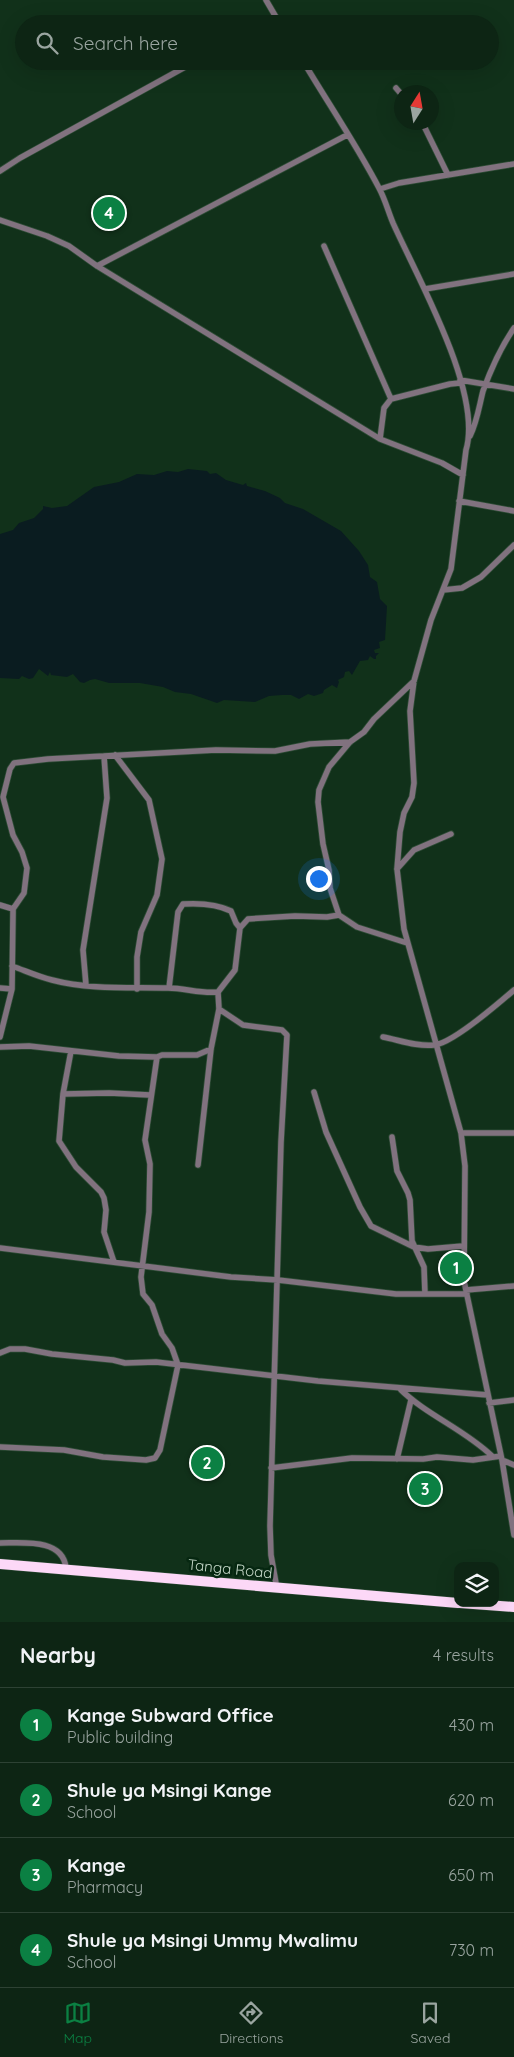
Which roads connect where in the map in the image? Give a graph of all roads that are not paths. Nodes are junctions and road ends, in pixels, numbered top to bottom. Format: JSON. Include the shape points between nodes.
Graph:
{"nodes":[{"id":1,"x":266,"y":0,"type":"edge"},
{"id":2,"x":275,"y":15,"type":"edge"},
{"id":3,"x":181,"y":70,"type":"edge"},
{"id":4,"x":308,"y":70,"type":"edge"},
{"id":5,"x":426,"y":130,"type":"edge"},
{"id":6,"x":347,"y":135,"type":"junction"},
{"id":7,"x":514,"y":164,"type":"edge"},
{"id":8,"x":0,"y":171,"type":"edge"},
{"id":9,"x":448,"y":175,"type":"junction"},
{"id":10,"x":380,"y":189,"type":"junction"},
{"id":11,"x":0,"y":220,"type":"edge"},
{"id":12,"x":324,"y":246,"type":"dead end"},
{"id":13,"x":97,"y":266,"type":"junction"},
{"id":14,"x":514,"y":274,"type":"edge"},
{"id":15,"x":425,"y":289,"type":"junction"},
{"id":16,"x":514,"y":328,"type":"edge"},
{"id":17,"x":460,"y":380,"type":"junction"},
{"id":18,"x":486,"y":384,"type":"junction"},
{"id":19,"x":514,"y":389,"type":"edge"},
{"id":20,"x":391,"y":399,"type":"junction"},
{"id":21,"x":469,"y":438,"type":"junction"},
{"id":22,"x":380,"y":439,"type":"junction"},
{"id":23,"x":462,"y":474,"type":"junction"},
{"id":24,"x":459,"y":501,"type":"junction"},
{"id":25,"x":514,"y":511,"type":"edge"},
{"id":26,"x":514,"y":545,"type":"edge"},
{"id":27,"x":443,"y":590,"type":"junction"},
{"id":28,"x":414,"y":681,"type":"junction"},
{"id":29,"x":350,"y":742,"type":"junction"},
{"id":30,"x":115,"y":755,"type":"junction"},
{"id":31,"x":104,"y":756,"type":"junction"},
{"id":32,"x":1,"y":795,"type":"edge"},
{"id":33,"x":450,"y":834,"type":"dead end"},
{"id":34,"x":397,"y":869,"type":"junction"},
{"id":35,"x":0,"y":905,"type":"edge"},
{"id":36,"x":13,"y":909,"type":"junction"},
{"id":37,"x":339,"y":915,"type":"junction"},
{"id":38,"x":240,"y":928,"type":"junction"},
{"id":39,"x":407,"y":943,"type":"junction"},
{"id":40,"x":12,"y":966,"type":"junction"},
{"id":41,"x":86,"y":985,"type":"junction"},
{"id":42,"x":0,"y":988,"type":"edge"},
{"id":43,"x":170,"y":988,"type":"junction"},
{"id":44,"x":12,"y":989,"type":"junction"},
{"id":45,"x":137,"y":989,"type":"junction"},
{"id":46,"x":514,"y":990,"type":"edge"},
{"id":47,"x":218,"y":992,"type":"junction"},
{"id":48,"x":219,"y":1009,"type":"junction"},
{"id":49,"x":0,"y":1037,"type":"edge"},
{"id":50,"x":383,"y":1037,"type":"dead end"},
{"id":51,"x":436,"y":1045,"type":"junction"},
{"id":52,"x":0,"y":1047,"type":"edge"},
{"id":53,"x":210,"y":1049,"type":"junction"},
{"id":54,"x":71,"y":1051,"type":"junction"},
{"id":55,"x":157,"y":1057,"type":"junction"},
{"id":56,"x":314,"y":1092,"type":"dead end"},
{"id":57,"x":62,"y":1094,"type":"junction"},
{"id":58,"x":150,"y":1095,"type":"junction"},
{"id":59,"x":461,"y":1133,"type":"junction"},
{"id":60,"x":514,"y":1133,"type":"edge"},
{"id":61,"x":392,"y":1137,"type":"dead end"},
{"id":62,"x":198,"y":1165,"type":"dead end"},
{"id":63,"x":463,"y":1246,"type":"junction"},
{"id":64,"x":414,"y":1247,"type":"junction"},
{"id":65,"x":0,"y":1248,"type":"edge"},
{"id":66,"x":114,"y":1262,"type":"junction"},
{"id":67,"x":141,"y":1266,"type":"junction"},
{"id":68,"x":278,"y":1280,"type":"junction"},
{"id":69,"x":514,"y":1286,"type":"edge"},
{"id":70,"x":467,"y":1292,"type":"junction"},
{"id":71,"x":425,"y":1294,"type":"junction"},
{"id":72,"x":0,"y":1353,"type":"edge"},
{"id":73,"x":178,"y":1365,"type":"junction"},
{"id":74,"x":275,"y":1376,"type":"junction"},
{"id":75,"x":399,"y":1388,"type":"junction"},
{"id":76,"x":488,"y":1395,"type":"junction"},
{"id":77,"x":411,"y":1400,"type":"junction"},
{"id":78,"x":514,"y":1400,"type":"edge"},
{"id":79,"x":489,"y":1403,"type":"junction"},
{"id":80,"x":0,"y":1448,"type":"edge"},
{"id":81,"x":492,"y":1456,"type":"junction"},
{"id":82,"x":502,"y":1458,"type":"junction"},
{"id":83,"x":397,"y":1459,"type":"junction"},
{"id":84,"x":514,"y":1465,"type":"edge"},
{"id":85,"x":271,"y":1468,"type":"junction"},
{"id":86,"x":514,"y":1490,"type":"edge"},
{"id":87,"x":507,"y":1492,"type":"junction"},
{"id":88,"x":514,"y":1535,"type":"edge"},
{"id":89,"x":0,"y":1543,"type":"edge"},
{"id":90,"x":0,"y":1564,"type":"edge"},
{"id":91,"x":66,"y":1568,"type":"junction"},
{"id":92,"x":277,"y":1588,"type":"junction"},
{"id":93,"x":454,"y":1603,"type":"edge"},
{"id":94,"x":499,"y":1606,"type":"edge"},
{"id":95,"x":514,"y":1607,"type":"edge"}],
"edges":[{"from":1,"to":2,"type":"street"},
{"from":3,"to":8,"type":"street"},
{"from":4,"to":6,"type":"street"},
{"from":5,"to":9,"type":"street"},
{"from":6,"to":10,"type":"street"},
{"from":6,"to":13,"type":"street"},
{"from":7,"to":9,"type":"street"},
{"from":9,"to":10,"type":"street"},
{"from":10,"to":15,"type":"street","via":[[392,222]]},
{"from":11,"to":13,"type":"street","via":[[69,246]]},
{"from":12,"to":20,"type":"street"},
{"from":13,"to":22,"type":"street"},
{"from":14,"to":15,"type":"street"},
{"from":15,"to":17,"type":"street"},
{"from":16,"to":18,"type":"street","via":[[498,354]]},
{"from":17,"to":18,"type":"street"},
{"from":17,"to":20,"type":"street","via":[[460,383]]},
{"from":17,"to":21,"type":"street"},
{"from":18,"to":19,"type":"street"},
{"from":18,"to":21,"type":"street"},
{"from":20,"to":22,"type":"street","via":[[384,408]]},
{"from":21,"to":23,"type":"street"},
{"from":22,"to":23,"type":"street"},
{"from":23,"to":24,"type":"street"},
{"from":24,"to":25,"type":"street"},
{"from":24,"to":27,"type":"street","via":[[451,569]]},
{"from":26,"to":27,"type":"street","via":[[481,577],[462,588]]},
{"from":27,"to":28,"type":"street"},
{"from":28,"to":29,"type":"street"},
{"from":28,"to":34,"type":"street","via":[[410,711],[414,783],[400,832]]},
{"from":29,"to":30,"type":"street","via":[[310,744],[275,751]]},
{"from":29,"to":37,"type":"street","via":[[329,767],[318,790],[330,888]]},
{"from":30,"to":31,"type":"street"},
{"from":30,"to":45,"type":"street","via":[[149,800],[162,859],[157,895],[141,932]]},
{"from":31,"to":32,"type":"street","via":[[14,763]]},
{"from":31,"to":41,"type":"street","via":[[107,798],[83,950]]},
{"from":32,"to":36,"type":"street","via":[[26,868],[24,893]]},
{"from":33,"to":34,"type":"street","via":[[414,850]]},
{"from":34,"to":39,"type":"street"},
{"from":35,"to":36,"type":"street"},
{"from":36,"to":40,"type":"street"},
{"from":37,"to":38,"type":"street","via":[[248,919]]},
{"from":37,"to":39,"type":"street","via":[[357,928]]},
{"from":38,"to":43,"type":"street","via":[[227,909],[183,904],[178,912]]},
{"from":38,"to":47,"type":"street","via":[[235,970]]},
{"from":39,"to":51,"type":"street"},
{"from":40,"to":41,"type":"street","via":[[53,981]]},
{"from":40,"to":44,"type":"street"},
{"from":41,"to":45,"type":"street"},
{"from":42,"to":44,"type":"street"},
{"from":43,"to":45,"type":"street"},
{"from":43,"to":47,"type":"street"},
{"from":44,"to":49,"type":"street"},
{"from":46,"to":51,"type":"street","via":[[463,1030]]},
{"from":47,"to":48,"type":"street"},
{"from":48,"to":53,"type":"street"},
{"from":48,"to":68,"type":"street","via":[[243,1024],[282,1030],[287,1035]]},
{"from":50,"to":51,"type":"street"},
{"from":51,"to":59,"type":"street"},
{"from":52,"to":54,"type":"street","via":[[29,1046]]},
{"from":53,"to":55,"type":"street","via":[[197,1055]]},
{"from":53,"to":62,"type":"street"},
{"from":54,"to":55,"type":"street"},
{"from":54,"to":57,"type":"street"},
{"from":55,"to":58,"type":"street"},
{"from":56,"to":64,"type":"street","via":[[326,1132],[371,1226]]},
{"from":57,"to":58,"type":"street"},
{"from":57,"to":66,"type":"street","via":[[59,1141],[76,1167],[104,1198],[104,1232]]},
{"from":58,"to":67,"type":"street","via":[[145,1140],[150,1164],[149,1212]]},
{"from":59,"to":60,"type":"street"},
{"from":59,"to":63,"type":"street","via":[[465,1166]]},
{"from":61,"to":64,"type":"street","via":[[397,1171],[410,1200]]},
{"from":63,"to":64,"type":"street"},
{"from":63,"to":70,"type":"street"},
{"from":64,"to":71,"type":"street","via":[[424,1267]]},
{"from":65,"to":66,"type":"street"},
{"from":66,"to":67,"type":"street"},
{"from":67,"to":68,"type":"street"},
{"from":67,"to":73,"type":"street","via":[[142,1290],[152,1305]]},
{"from":68,"to":71,"type":"street","via":[[396,1294]]},
{"from":68,"to":74,"type":"street"},
{"from":69,"to":70,"type":"street"},
{"from":70,"to":71,"type":"street"},
{"from":70,"to":76,"type":"street"},
{"from":72,"to":73,"type":"street","via":[[25,1349],[125,1363]]},
{"from":73,"to":74,"type":"street"},
{"from":73,"to":80,"type":"street","via":[[160,1450],[155,1458],[146,1460],[64,1450]]},
{"from":74,"to":75,"type":"street"},
{"from":74,"to":85,"type":"street"},
{"from":75,"to":76,"type":"street"},
{"from":75,"to":77,"type":"street"},
{"from":76,"to":79,"type":"street"},
{"from":77,"to":81,"type":"street"},
{"from":77,"to":83,"type":"street"},
{"from":78,"to":79,"type":"street"},
{"from":79,"to":82,"type":"street"},
{"from":81,"to":82,"type":"street"},
{"from":81,"to":83,"type":"street","via":[[473,1460],[437,1457]]},
{"from":82,"to":84,"type":"street"},
{"from":82,"to":87,"type":"street"},
{"from":83,"to":85,"type":"street","via":[[352,1458]]},
{"from":85,"to":92,"type":"street","via":[[271,1555]]},
{"from":86,"to":87,"type":"street"},
{"from":87,"to":88,"type":"street"},
{"from":89,"to":91,"type":"street","via":[[50,1546],[62,1556]]},
{"from":90,"to":91,"type":"highway","name":"Tanga Road"},
{"from":91,"to":92,"type":"highway","name":"Tanga Road"},
{"from":92,"to":93,"type":"highway","name":"Tanga Road"},
{"from":94,"to":95,"type":"highway","name":"Tanga Road"}]}
